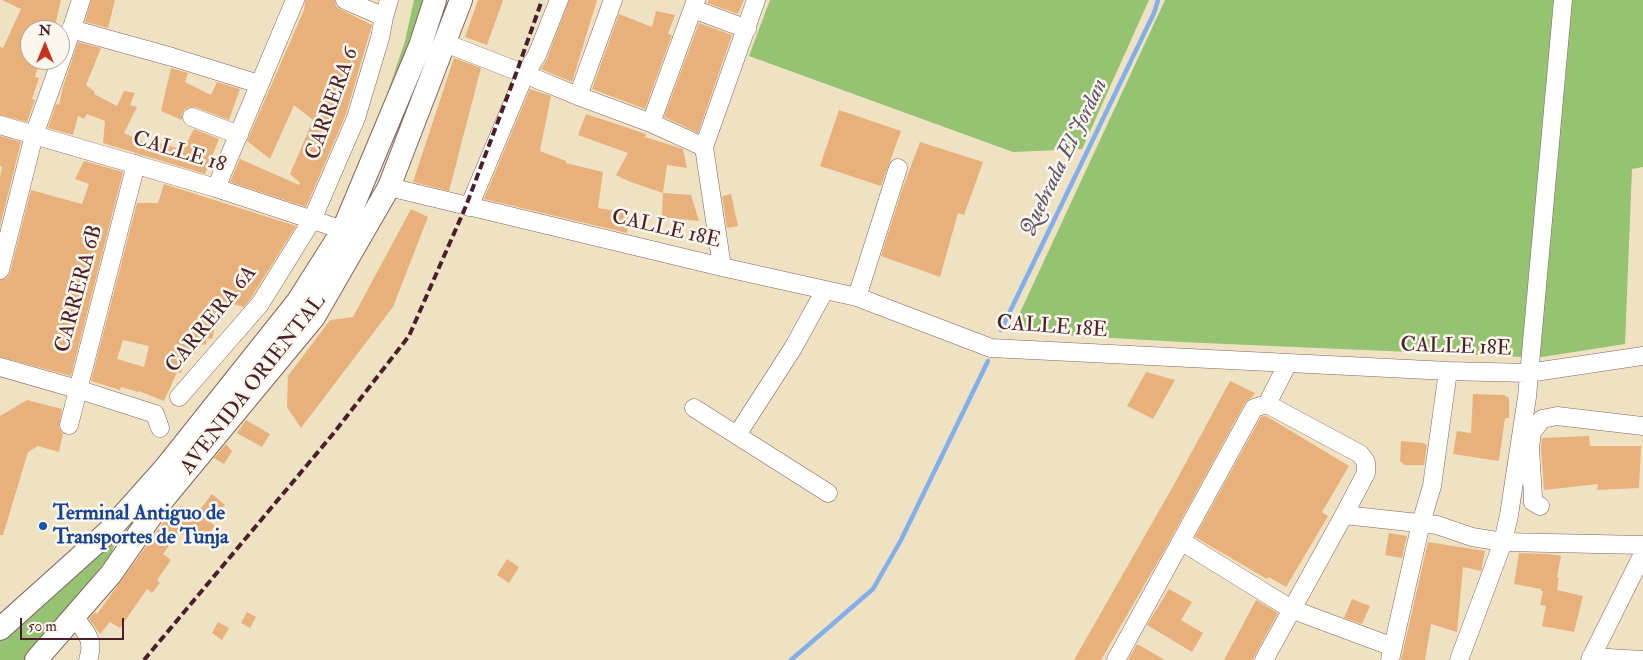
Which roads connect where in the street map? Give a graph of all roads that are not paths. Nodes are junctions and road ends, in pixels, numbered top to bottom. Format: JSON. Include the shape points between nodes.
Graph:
{"nodes":[{"id":1,"x":81,"y":0,"type":"edge"},
{"id":2,"x":295,"y":0,"type":"edge"},
{"id":3,"x":345,"y":0,"type":"edge"},
{"id":4,"x":389,"y":0,"type":"edge"},
{"id":5,"x":435,"y":0,"type":"edge"},
{"id":6,"x":461,"y":0,"type":"edge"},
{"id":7,"x":559,"y":0,"type":"edge"},
{"id":8,"x":613,"y":0,"type":"edge"},
{"id":9,"x":756,"y":0,"type":"edge"},
{"id":10,"x":1563,"y":0,"type":"edge"},
{"id":11,"x":694,"y":4,"type":"edge"},
{"id":12,"x":384,"y":17,"type":"junction"},
{"id":13,"x":72,"y":29,"type":"junction"},
{"id":14,"x":747,"y":29,"type":"junction"},
{"id":15,"x":445,"y":43,"type":"junction"},
{"id":16,"x":525,"y":74,"type":"junction"},
{"id":17,"x":259,"y":84,"type":"junction"},
{"id":18,"x":578,"y":96,"type":"junction"},
{"id":19,"x":192,"y":117,"type":"dead end"},
{"id":20,"x":651,"y":123,"type":"junction"},
{"id":21,"x":0,"y":124,"type":"edge"},
{"id":22,"x":239,"y":134,"type":"junction"},
{"id":23,"x":34,"y":135,"type":"junction"},
{"id":24,"x":704,"y":147,"type":"junction"},
{"id":25,"x":136,"y":164,"type":"junction"},
{"id":26,"x":898,"y":168,"type":"dead end"},
{"id":27,"x":389,"y":187,"type":"junction"},
{"id":28,"x":216,"y":188,"type":"junction"},
{"id":29,"x":469,"y":206,"type":"junction"},
{"id":30,"x":312,"y":220,"type":"junction"},
{"id":31,"x":343,"y":230,"type":"junction"},
{"id":32,"x":722,"y":267,"type":"junction"},
{"id":33,"x":0,"y":270,"type":"edge"},
{"id":34,"x":825,"y":290,"type":"junction"},
{"id":35,"x":857,"y":297,"type":"junction"},
{"id":36,"x":1643,"y":356,"type":"edge"},
{"id":37,"x":1288,"y":363,"type":"junction"},
{"id":38,"x":0,"y":367,"type":"edge"},
{"id":39,"x":1448,"y":371,"type":"junction"},
{"id":40,"x":1528,"y":373,"type":"junction"},
{"id":41,"x":78,"y":389,"type":"junction"},
{"id":42,"x":179,"y":397,"type":"dead end"},
{"id":43,"x":1267,"y":404,"type":"junction"},
{"id":44,"x":694,"y":408,"type":"dead end"},
{"id":45,"x":68,"y":425,"type":"dead end"},
{"id":46,"x":1643,"y":426,"type":"edge"},
{"id":47,"x":160,"y":428,"type":"dead end"},
{"id":48,"x":737,"y":435,"type":"junction"},
{"id":49,"x":828,"y":493,"type":"dead end"},
{"id":50,"x":154,"y":495,"type":"junction"},
{"id":51,"x":1540,"y":506,"type":"dead end"},
{"id":52,"x":1344,"y":515,"type":"junction"},
{"id":53,"x":1421,"y":523,"type":"junction"},
{"id":54,"x":1182,"y":540,"type":"junction"},
{"id":55,"x":1503,"y":542,"type":"junction"},
{"id":56,"x":1643,"y":544,"type":"edge"},
{"id":57,"x":1643,"y":554,"type":"edge"},
{"id":58,"x":1291,"y":609,"type":"junction"},
{"id":59,"x":74,"y":617,"type":"junction"},
{"id":60,"x":0,"y":629,"type":"edge"},
{"id":61,"x":1391,"y":654,"type":"edge"},
{"id":62,"x":1590,"y":658,"type":"edge"},
{"id":63,"x":36,"y":660,"type":"edge"},
{"id":64,"x":88,"y":660,"type":"edge"},
{"id":65,"x":1116,"y":660,"type":"edge"},
{"id":66,"x":1264,"y":660,"type":"edge"},
{"id":67,"x":1459,"y":660,"type":"edge"},
{"id":68,"x":1643,"y":660,"type":"edge"}],
"edges":[{"from":1,"to":13,"type":"street"},
{"from":2,"to":17,"type":"street"},
{"from":3,"to":12,"type":"street"},
{"from":4,"to":12,"type":"street","name":"CARRERA 6"},
{"from":5,"to":31,"type":"main road","name":"AVENIDA ORIENTAL","via":[[420,46]]},
{"from":6,"to":15,"type":"main road","name":"AVENIDA ORIENTAL"},
{"from":7,"to":16,"type":"street","via":[[537,55]]},
{"from":8,"to":18,"type":"street"},
{"from":9,"to":14,"type":"street"},
{"from":10,"to":40,"type":"street"},
{"from":11,"to":14,"type":"street"},
{"from":11,"to":20,"type":"street"},
{"from":12,"to":30,"type":"street","name":"CARRERA 6","via":[[356,118]]},
{"from":13,"to":17,"type":"street"},
{"from":13,"to":23,"type":"street"},
{"from":14,"to":24,"type":"street"},
{"from":15,"to":16,"type":"street"},
{"from":15,"to":27,"type":"main road","name":"AVENIDA ORIENTAL"},
{"from":16,"to":18,"type":"street"},
{"from":16,"to":29,"type":"street"},
{"from":17,"to":22,"type":"street"},
{"from":18,"to":20,"type":"street"},
{"from":19,"to":22,"type":"street"},
{"from":20,"to":24,"type":"street"},
{"from":21,"to":23,"type":"street","name":"CALLE 18"},
{"from":22,"to":28,"type":"street"},
{"from":23,"to":25,"type":"street","name":"CALLE 18"},
{"from":23,"to":33,"type":"street"},
{"from":24,"to":32,"type":"street"},
{"from":25,"to":28,"type":"street","name":"CALLE 18"},
{"from":25,"to":41,"type":"street","name":"CARRERA 6B"},
{"from":26,"to":35,"type":"street"},
{"from":27,"to":29,"type":"street","name":"CALLE 18E"},
{"from":27,"to":50,"type":"main road","name":"AVENIDA ORIENTAL","via":[[314,317]]},
{"from":28,"to":30,"type":"street","name":"CALLE 18"},
{"from":29,"to":32,"type":"street","name":"CALLE 18E"},
{"from":30,"to":31,"type":"street","name":"CALLE 18"},
{"from":30,"to":42,"type":"street","name":"CARRERA 6A","via":[[260,304]]},
{"from":31,"to":50,"type":"main road","name":"AVENIDA ORIENTAL","via":[[298,301],[165,468]]},
{"from":32,"to":34,"type":"street","name":"CALLE 18E"},
{"from":34,"to":35,"type":"street","name":"CALLE 18E"},
{"from":34,"to":48,"type":"street","via":[[793,348]]},
{"from":35,"to":37,"type":"street","name":"CALLE 18E","via":[[990,348]]},
{"from":36,"to":40,"type":"street","name":"CALLE 18E"},
{"from":37,"to":39,"type":"street","name":"CALLE 18E"},
{"from":37,"to":43,"type":"street"},
{"from":38,"to":41,"type":"street"},
{"from":39,"to":40,"type":"street","name":"CALLE 18E"},
{"from":39,"to":53,"type":"street","via":[[1432,486]]},
{"from":40,"to":55,"type":"street","via":[[1527,397]]},
{"from":41,"to":45,"type":"street","name":"CARRERA 6B"},
{"from":41,"to":47,"type":"street","via":[[155,414]]},
{"from":43,"to":52,"type":"street","via":[[1360,454],[1366,462],[1366,473]]},
{"from":43,"to":54,"type":"street","via":[[1254,408]]},
{"from":44,"to":48,"type":"street"},
{"from":46,"to":51,"type":"street","via":[[1557,416],[1542,419],[1532,432],[1530,448],[1532,497]]},
{"from":48,"to":49,"type":"street"},
{"from":50,"to":59,"type":"main road","name":"AVENIDA ORIENTAL","via":[[111,574]]},
{"from":50,"to":60,"type":"main road","name":"AVENIDA ORIENTAL"},
{"from":52,"to":53,"type":"street"},
{"from":52,"to":58,"type":"street"},
{"from":53,"to":55,"type":"street"},
{"from":53,"to":61,"type":"street"},
{"from":54,"to":58,"type":"street"},
{"from":54,"to":65,"type":"street"},
{"from":55,"to":56,"type":"street"},
{"from":55,"to":67,"type":"street"},
{"from":57,"to":62,"type":"street"},
{"from":58,"to":61,"type":"street"},
{"from":58,"to":66,"type":"street"},
{"from":59,"to":63,"type":"main road","name":"AVENIDA ORIENTAL"},
{"from":59,"to":64,"type":"street","via":[[89,638]]},
{"from":62,"to":68,"type":"street"}]}
